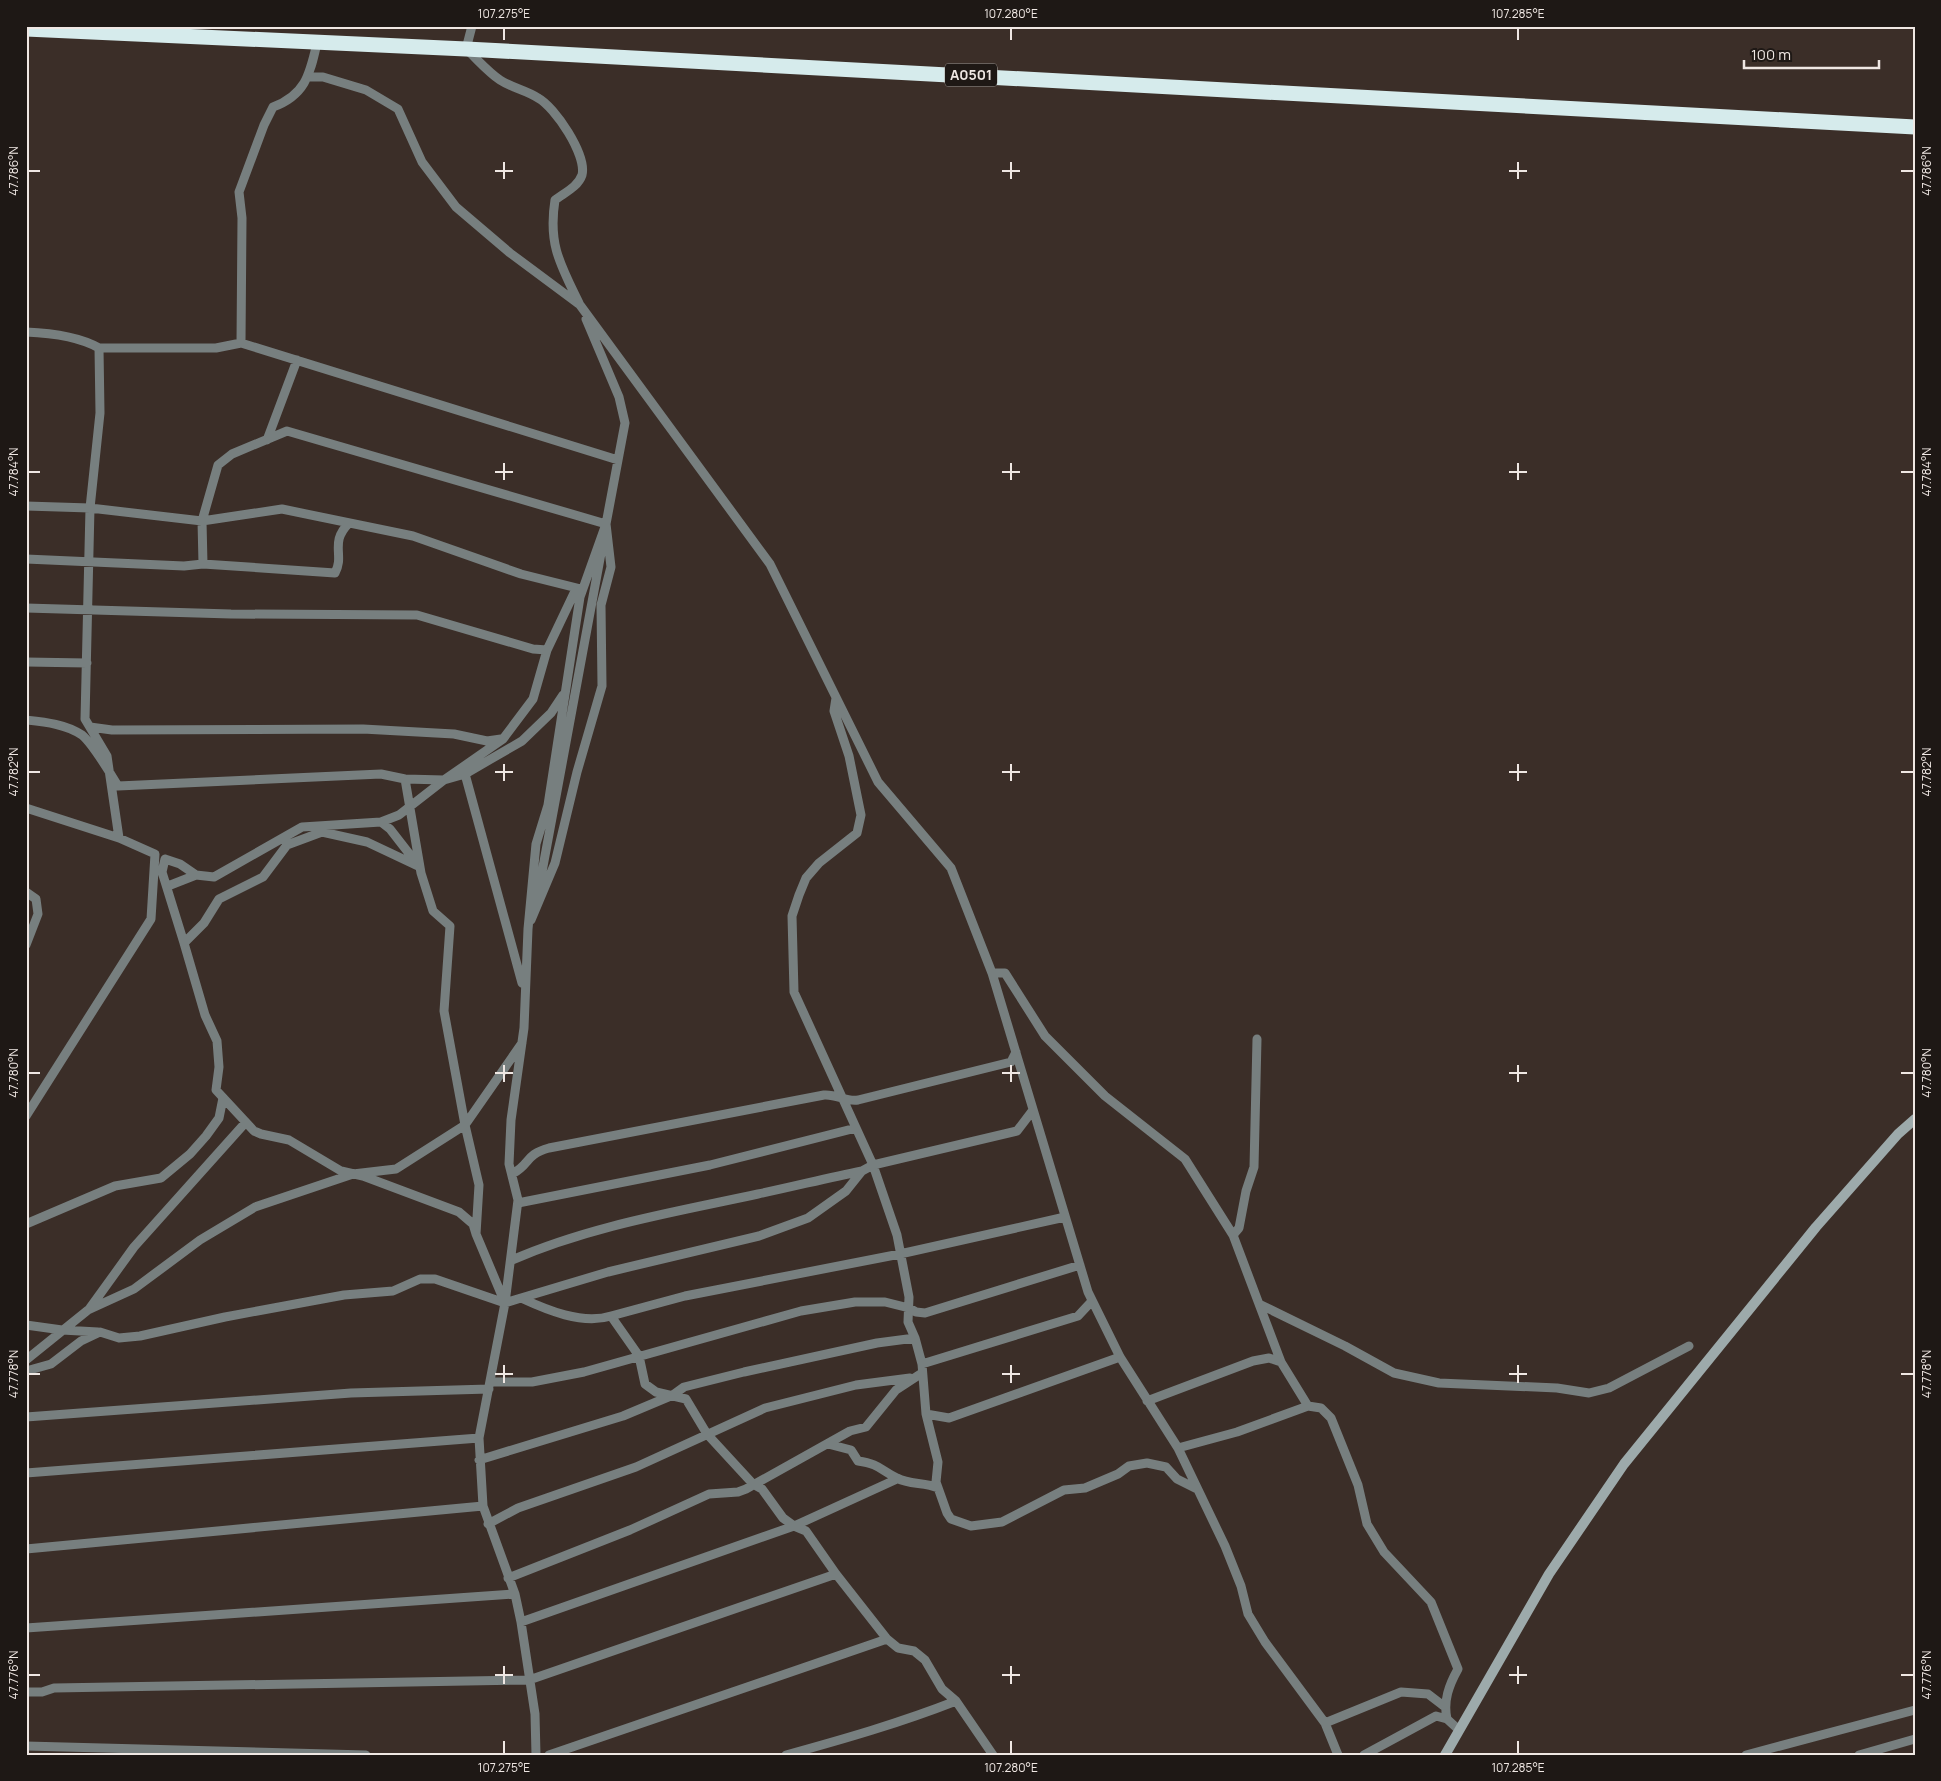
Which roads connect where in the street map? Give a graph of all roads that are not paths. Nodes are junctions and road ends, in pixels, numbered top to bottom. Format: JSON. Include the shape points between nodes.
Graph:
{"nodes":[{"id":1,"x":472,"y":26,"type":"edge"},
{"id":2,"x":26,"y":29,"type":"edge"},
{"id":3,"x":317,"y":42,"type":"junction"},
{"id":4,"x":466,"y":49,"type":"junction"},
{"id":5,"x":309,"y":77,"type":"junction"},
{"id":6,"x":1915,"y":126,"type":"edge"},
{"id":7,"x":580,"y":305,"type":"junction"},
{"id":8,"x":26,"y":332,"type":"edge"},
{"id":9,"x":241,"y":343,"type":"junction"},
{"id":10,"x":99,"y":348,"type":"junction"},
{"id":11,"x":297,"y":360,"type":"junction"},
{"id":12,"x":267,"y":440,"type":"junction"},
{"id":13,"x":620,"y":456,"type":"junction"},
{"id":14,"x":26,"y":506,"type":"edge"},
{"id":15,"x":90,"y":508,"type":"junction"},
{"id":16,"x":202,"y":521,"type":"junction"},
{"id":17,"x":349,"y":523,"type":"junction"},
{"id":18,"x":606,"y":524,"type":"junction"},
{"id":19,"x":26,"y":559,"type":"edge"},
{"id":20,"x":89,"y":561,"type":"junction"},
{"id":21,"x":203,"y":564,"type":"junction"},
{"id":22,"x":579,"y":589,"type":"junction"},
{"id":23,"x":26,"y":608,"type":"edge"},
{"id":24,"x":88,"y":610,"type":"junction"},
{"id":25,"x":547,"y":650,"type":"junction"},
{"id":26,"x":26,"y":662,"type":"edge"},
{"id":27,"x":87,"y":663,"type":"junction"},
{"id":28,"x":565,"y":690,"type":"junction"},
{"id":29,"x":836,"y":698,"type":"junction"},
{"id":30,"x":26,"y":720,"type":"edge"},
{"id":31,"x":90,"y":727,"type":"junction"},
{"id":32,"x":503,"y":739,"type":"junction"},
{"id":33,"x":109,"y":771,"type":"junction"},
{"id":34,"x":466,"y":774,"type":"junction"},
{"id":35,"x":405,"y":779,"type":"junction"},
{"id":36,"x":444,"y":780,"type":"junction"},
{"id":37,"x":409,"y":805,"type":"junction"},
{"id":38,"x":26,"y":808,"type":"edge"},
{"id":39,"x":381,"y":822,"type":"junction"},
{"id":40,"x":120,"y":838,"type":"junction"},
{"id":41,"x":420,"y":867,"type":"junction"},
{"id":42,"x":196,"y":876,"type":"junction"},
{"id":43,"x":168,"y":886,"type":"junction"},
{"id":44,"x":26,"y":892,"type":"edge"},
{"id":45,"x":534,"y":914,"type":"junction"},
{"id":46,"x":528,"y":929,"type":"junction"},
{"id":47,"x":184,"y":943,"type":"junction"},
{"id":48,"x":26,"y":945,"type":"edge"},
{"id":49,"x":992,"y":973,"type":"junction"},
{"id":50,"x":525,"y":993,"type":"junction"},
{"id":51,"x":1257,"y":1039,"type":"dead end"},
{"id":52,"x":523,"y":1042,"type":"junction"},
{"id":53,"x":1016,"y":1052,"type":"junction"},
{"id":54,"x":223,"y":1098,"type":"junction"},
{"id":55,"x":844,"y":1099,"type":"junction"},
{"id":56,"x":1033,"y":1110,"type":"junction"},
{"id":57,"x":26,"y":1116,"type":"edge"},
{"id":58,"x":1915,"y":1119,"type":"edge"},
{"id":59,"x":246,"y":1122,"type":"junction"},
{"id":60,"x":465,"y":1125,"type":"junction"},
{"id":61,"x":856,"y":1128,"type":"junction"},
{"id":62,"x":874,"y":1165,"type":"junction"},
{"id":63,"x":862,"y":1171,"type":"junction"},
{"id":64,"x":353,"y":1174,"type":"junction"},
{"id":65,"x":512,"y":1174,"type":"junction"},
{"id":66,"x":518,"y":1204,"type":"junction"},
{"id":67,"x":1065,"y":1217,"type":"junction"},
{"id":68,"x":26,"y":1224,"type":"edge"},
{"id":69,"x":476,"y":1234,"type":"junction"},
{"id":70,"x":1233,"y":1236,"type":"junction"},
{"id":71,"x":900,"y":1254,"type":"junction"},
{"id":72,"x":512,"y":1260,"type":"junction"},
{"id":73,"x":1080,"y":1265,"type":"junction"},
{"id":74,"x":521,"y":1298,"type":"junction"},
{"id":75,"x":1092,"y":1301,"type":"junction"},
{"id":76,"x":505,"y":1303,"type":"junction"},
{"id":77,"x":1259,"y":1304,"type":"junction"},
{"id":78,"x":909,"y":1308,"type":"junction"},
{"id":79,"x":88,"y":1310,"type":"junction"},
{"id":80,"x":611,"y":1316,"type":"junction"},
{"id":81,"x":26,"y":1325,"type":"edge"},
{"id":82,"x":62,"y":1330,"type":"junction"},
{"id":83,"x":100,"y":1332,"type":"junction"},
{"id":84,"x":915,"y":1338,"type":"junction"},
{"id":85,"x":1689,"y":1346,"type":"dead end"},
{"id":86,"x":639,"y":1356,"type":"junction"},
{"id":87,"x":1120,"y":1357,"type":"junction"},
{"id":88,"x":26,"y":1360,"type":"edge"},
{"id":89,"x":1281,"y":1362,"type":"junction"},
{"id":90,"x":922,"y":1368,"type":"junction"},
{"id":91,"x":26,"y":1371,"type":"edge"},
{"id":92,"x":912,"y":1378,"type":"junction"},
{"id":93,"x":489,"y":1385,"type":"junction"},
{"id":94,"x":673,"y":1395,"type":"junction"},
{"id":95,"x":1147,"y":1401,"type":"junction"},
{"id":96,"x":1308,"y":1406,"type":"junction"},
{"id":97,"x":926,"y":1414,"type":"junction"},
{"id":98,"x":26,"y":1417,"type":"edge"},
{"id":99,"x":706,"y":1434,"type":"junction"},
{"id":100,"x":479,"y":1438,"type":"junction"},
{"id":101,"x":828,"y":1444,"type":"junction"},
{"id":102,"x":1178,"y":1448,"type":"junction"},
{"id":103,"x":479,"y":1460,"type":"junction"},
{"id":104,"x":26,"y":1473,"type":"edge"},
{"id":105,"x":897,"y":1479,"type":"junction"},
{"id":106,"x":753,"y":1484,"type":"junction"},
{"id":107,"x":938,"y":1488,"type":"junction"},
{"id":108,"x":1199,"y":1492,"type":"junction"},
{"id":109,"x":483,"y":1506,"type":"junction"},
{"id":110,"x":488,"y":1524,"type":"junction"},
{"id":111,"x":794,"y":1526,"type":"junction"},
{"id":112,"x":26,"y":1548,"type":"edge"},
{"id":113,"x":836,"y":1574,"type":"junction"},
{"id":114,"x":508,"y":1578,"type":"junction"},
{"id":115,"x":515,"y":1594,"type":"junction"},
{"id":116,"x":521,"y":1622,"type":"junction"},
{"id":117,"x":26,"y":1628,"type":"edge"},
{"id":118,"x":887,"y":1639,"type":"junction"},
{"id":119,"x":529,"y":1680,"type":"junction"},
{"id":120,"x":26,"y":1692,"type":"edge"},
{"id":121,"x":956,"y":1701,"type":"junction"},
{"id":122,"x":1444,"y":1707,"type":"junction"},
{"id":123,"x":1915,"y":1710,"type":"edge"},
{"id":124,"x":1447,"y":1719,"type":"junction"},
{"id":125,"x":1325,"y":1723,"type":"junction"},
{"id":126,"x":1460,"y":1730,"type":"junction"},
{"id":127,"x":1915,"y":1739,"type":"edge"},
{"id":128,"x":26,"y":1746,"type":"edge"},
{"id":129,"x":366,"y":1755,"type":"edge"},
{"id":130,"x":536,"y":1755,"type":"edge"},
{"id":131,"x":549,"y":1755,"type":"edge"},
{"id":132,"x":786,"y":1755,"type":"edge"},
{"id":133,"x":993,"y":1755,"type":"edge"},
{"id":134,"x":1338,"y":1755,"type":"edge"},
{"id":135,"x":1364,"y":1755,"type":"edge"},
{"id":136,"x":1445,"y":1755,"type":"edge"},
{"id":137,"x":1746,"y":1755,"type":"edge"},
{"id":138,"x":1860,"y":1755,"type":"edge"}],
"edges":[{"from":1,"to":4,"type":"street"},
{"from":2,"to":3,"type":"highway","number":"A0501"},
{"from":3,"to":4,"type":"highway","number":"A0501"},
{"from":3,"to":5,"type":"street"},
{"from":4,"to":6,"type":"highway","number":"A0501"},
{"from":4,"to":7,"type":"street","via":[[501,80],[545,102],[566,127],[582,173],[577,184],[554,200],[552,238]]},
{"from":5,"to":7,"type":"street","via":[[323,76],[366,90],[398,109],[422,162],[456,207],[510,254]]},
{"from":5,"to":9,"type":"street","via":[[288,102],[274,107],[239,192],[242,218]]},
{"from":7,"to":13,"type":"street","via":[[619,397],[625,423]]},
{"from":7,"to":29,"type":"street","via":[[770,564]]},
{"from":8,"to":10,"type":"street","via":[[85,340]]},
{"from":9,"to":10,"type":"street","via":[[216,348]]},
{"from":9,"to":11,"type":"street"},
{"from":10,"to":15,"type":"street","via":[[100,413]]},
{"from":11,"to":12,"type":"street"},
{"from":11,"to":13,"type":"street"},
{"from":12,"to":16,"type":"street","via":[[232,454],[218,465]]},
{"from":12,"to":18,"type":"street","via":[[287,431]]},
{"from":13,"to":18,"type":"street"},
{"from":14,"to":15,"type":"street"},
{"from":15,"to":16,"type":"street"},
{"from":15,"to":20,"type":"street"},
{"from":16,"to":17,"type":"street","via":[[282,509]]},
{"from":16,"to":21,"type":"street"},
{"from":17,"to":21,"type":"street","via":[[337,541],[335,573]]},
{"from":17,"to":22,"type":"street","via":[[413,536],[521,574]]},
{"from":18,"to":22,"type":"street"},
{"from":18,"to":45,"type":"street"},
{"from":18,"to":45,"type":"street","via":[[611,566],[601,605],[602,686],[555,864]]},
{"from":19,"to":20,"type":"street"},
{"from":20,"to":21,"type":"street"},
{"from":20,"to":24,"type":"street"},
{"from":22,"to":25,"type":"street"},
{"from":22,"to":28,"type":"street"},
{"from":23,"to":24,"type":"street"},
{"from":24,"to":25,"type":"street","via":[[417,615],[533,649]]},
{"from":24,"to":27,"type":"street"},
{"from":25,"to":32,"type":"street","via":[[533,699]]},
{"from":26,"to":27,"type":"street"},
{"from":27,"to":31,"type":"street","via":[[86,719]]},
{"from":28,"to":34,"type":"street","via":[[551,713],[522,741]]},
{"from":28,"to":46,"type":"street","via":[[548,805],[536,844]]},
{"from":29,"to":49,"type":"street","via":[[878,782],[952,868]]},
{"from":29,"to":55,"type":"street","via":[[834,711],[849,756],[861,815],[857,833],[819,863],[806,878],[792,916],[791,938],[794,992]]},
{"from":30,"to":33,"type":"street","via":[[57,724],[82,736]]},
{"from":31,"to":32,"type":"street","via":[[112,730],[364,729]]},
{"from":31,"to":33,"type":"street","via":[[107,756]]},
{"from":32,"to":36,"type":"street"},
{"from":33,"to":35,"type":"street","via":[[118,786],[132,787],[217,780],[381,774]]},
{"from":33,"to":40,"type":"street"},
{"from":34,"to":36,"type":"street"},
{"from":34,"to":50,"type":"street"},
{"from":35,"to":36,"type":"street"},
{"from":35,"to":37,"type":"street"},
{"from":36,"to":37,"type":"street"},
{"from":37,"to":39,"type":"street","via":[[399,815]]},
{"from":37,"to":41,"type":"street"},
{"from":38,"to":40,"type":"street"},
{"from":39,"to":41,"type":"street"},
{"from":39,"to":42,"type":"street","via":[[302,827],[214,876]]},
{"from":40,"to":57,"type":"street","via":[[155,854],[151,919]]},
{"from":41,"to":47,"type":"street","via":[[367,842],[322,832],[286,845],[263,877],[219,899],[204,923]]},
{"from":41,"to":60,"type":"street","via":[[433,911],[450,926],[444,1011]]},
{"from":42,"to":43,"type":"street"},
{"from":42,"to":43,"type":"street","via":[[180,864],[165,859],[162,872]]},
{"from":43,"to":47,"type":"street","via":[[170,903]]},
{"from":44,"to":48,"type":"street","via":[[36,899],[38,914]]},
{"from":45,"to":46,"type":"street"},
{"from":46,"to":50,"type":"street"},
{"from":47,"to":54,"type":"street","via":[[205,1015],[217,1041],[219,1067],[216,1090]]},
{"from":49,"to":53,"type":"street"},
{"from":49,"to":70,"type":"street","via":[[1005,973],[1045,1036],[1105,1096],[1185,1159]]},
{"from":50,"to":52,"type":"street"},
{"from":51,"to":70,"type":"street","via":[[1254,1167],[1239,1228]]},
{"from":52,"to":60,"type":"street"},
{"from":52,"to":65,"type":"street","via":[[511,1120],[509,1164]]},
{"from":53,"to":55,"type":"street","via":[[1011,1062],[850,1102]]},
{"from":53,"to":56,"type":"street"},
{"from":54,"to":59,"type":"street"},
{"from":54,"to":68,"type":"street","via":[[219,1118],[206,1136],[161,1178],[115,1186]]},
{"from":55,"to":61,"type":"street"},
{"from":55,"to":65,"type":"street","via":[[833,1094],[824,1095],[549,1148],[530,1155],[522,1168]]},
{"from":56,"to":62,"type":"street","via":[[1017,1131]]},
{"from":56,"to":67,"type":"street"},
{"from":58,"to":126,"type":"street","via":[[1816,1227],[1624,1464],[1549,1574]]},
{"from":59,"to":64,"type":"street","via":[[261,1134],[289,1140],[328,1164]]},
{"from":59,"to":79,"type":"street","via":[[134,1247]]},
{"from":60,"to":64,"type":"street","via":[[396,1170]]},
{"from":60,"to":69,"type":"street","via":[[479,1185]]},
{"from":61,"to":62,"type":"street"},
{"from":61,"to":66,"type":"street","via":[[726,1161]]},
{"from":62,"to":63,"type":"street"},
{"from":62,"to":71,"type":"street"},
{"from":63,"to":72,"type":"street","via":[[709,1203],[552,1242]]},
{"from":63,"to":74,"type":"street","via":[[846,1191],[808,1218],[749,1238],[608,1272]]},
{"from":64,"to":69,"type":"street","via":[[459,1212],[473,1224]]},
{"from":64,"to":79,"type":"street","via":[[255,1207],[200,1240],[134,1289]]},
{"from":65,"to":66,"type":"street"},
{"from":66,"to":72,"type":"street"},
{"from":67,"to":71,"type":"street"},
{"from":67,"to":73,"type":"street"},
{"from":69,"to":76,"type":"street"},
{"from":70,"to":77,"type":"street"},
{"from":71,"to":78,"type":"street"},
{"from":71,"to":80,"type":"street","via":[[685,1296]]},
{"from":72,"to":76,"type":"street"},
{"from":73,"to":75,"type":"street"},
{"from":73,"to":78,"type":"street","via":[[925,1313]]},
{"from":74,"to":76,"type":"street"},
{"from":74,"to":80,"type":"street","via":[[562,1315],[602,1319]]},
{"from":75,"to":87,"type":"street"},
{"from":75,"to":90,"type":"street","via":[[1078,1316]]},
{"from":76,"to":83,"type":"street","via":[[435,1279],[420,1279],[393,1291],[344,1295],[140,1336],[118,1338]]},
{"from":76,"to":93,"type":"street"},
{"from":77,"to":85,"type":"street","via":[[1394,1373],[1439,1383],[1557,1388],[1589,1393],[1609,1388]]},
{"from":77,"to":89,"type":"street"},
{"from":78,"to":84,"type":"street","via":[[908,1322]]},
{"from":78,"to":86,"type":"street","via":[[886,1302],[855,1302],[801,1310]]},
{"from":79,"to":82,"type":"street"},
{"from":80,"to":86,"type":"street"},
{"from":81,"to":82,"type":"street"},
{"from":82,"to":83,"type":"street"},
{"from":82,"to":88,"type":"street"},
{"from":83,"to":91,"type":"street","via":[[81,1341],[51,1364]]},
{"from":84,"to":90,"type":"street"},
{"from":84,"to":94,"type":"street","via":[[744,1372],[684,1387]]},
{"from":86,"to":93,"type":"street","via":[[584,1372],[532,1382]]},
{"from":86,"to":94,"type":"street","via":[[645,1384],[656,1392]]},
{"from":87,"to":95,"type":"street"},
{"from":87,"to":97,"type":"street","via":[[949,1418]]},
{"from":89,"to":95,"type":"street","via":[[1268,1358],[1253,1361]]},
{"from":89,"to":96,"type":"street"},
{"from":90,"to":92,"type":"street"},
{"from":90,"to":97,"type":"street"},
{"from":92,"to":99,"type":"street","via":[[856,1384],[765,1408]]},
{"from":92,"to":101,"type":"street","via":[[896,1390],[866,1427],[850,1431]]},
{"from":93,"to":98,"type":"street"},
{"from":93,"to":100,"type":"street"},
{"from":94,"to":99,"type":"street","via":[[686,1399]]},
{"from":94,"to":103,"type":"street","via":[[623,1416]]},
{"from":95,"to":102,"type":"street"},
{"from":96,"to":102,"type":"street","via":[[1238,1432]]},
{"from":96,"to":122,"type":"street","via":[[1321,1408],[1331,1418],[1358,1485],[1368,1524],[1384,1552],[1431,1602],[1458,1669]]},
{"from":97,"to":107,"type":"street","via":[[938,1462]]},
{"from":99,"to":106,"type":"street"},
{"from":99,"to":110,"type":"street","via":[[636,1467],[518,1508]]},
{"from":100,"to":103,"type":"street"},
{"from":100,"to":104,"type":"street"},
{"from":101,"to":105,"type":"street","via":[[851,1450],[858,1461],[875,1463]]},
{"from":101,"to":106,"type":"street"},
{"from":102,"to":108,"type":"street"},
{"from":103,"to":109,"type":"street"},
{"from":105,"to":107,"type":"street"},
{"from":105,"to":111,"type":"street"},
{"from":106,"to":111,"type":"street","via":[[762,1489],[783,1518]]},
{"from":106,"to":114,"type":"street","via":[[738,1492],[709,1494],[630,1530]]},
{"from":107,"to":108,"type":"street","via":[[951,1519],[970,1526],[1002,1522],[1064,1490],[1085,1488],[1129,1466],[1148,1463],[1166,1466],[1178,1479]]},
{"from":108,"to":125,"type":"street","via":[[1241,1586],[1248,1614]]},
{"from":109,"to":110,"type":"street"},
{"from":109,"to":112,"type":"street"},
{"from":110,"to":114,"type":"street"},
{"from":111,"to":113,"type":"street","via":[[806,1531]]},
{"from":111,"to":116,"type":"street"},
{"from":113,"to":118,"type":"street"},
{"from":113,"to":119,"type":"street"},
{"from":114,"to":115,"type":"street"},
{"from":115,"to":116,"type":"street"},
{"from":115,"to":117,"type":"street"},
{"from":116,"to":119,"type":"street"},
{"from":118,"to":121,"type":"street","via":[[898,1648],[914,1651],[925,1660],[942,1690]]},
{"from":118,"to":131,"type":"street"},
{"from":119,"to":120,"type":"street","via":[[54,1688]]},
{"from":119,"to":130,"type":"street","via":[[535,1714]]},
{"from":121,"to":132,"type":"street","via":[[875,1730]]},
{"from":121,"to":133,"type":"street"},
{"from":122,"to":124,"type":"street"},
{"from":122,"to":125,"type":"street","via":[[1428,1694],[1401,1692]]},
{"from":123,"to":137,"type":"street"},
{"from":124,"to":126,"type":"street"},
{"from":124,"to":135,"type":"street","via":[[1436,1716],[1424,1721]]},
{"from":125,"to":134,"type":"street"},
{"from":126,"to":136,"type":"street"},
{"from":127,"to":138,"type":"street"},
{"from":128,"to":129,"type":"street"}]}
